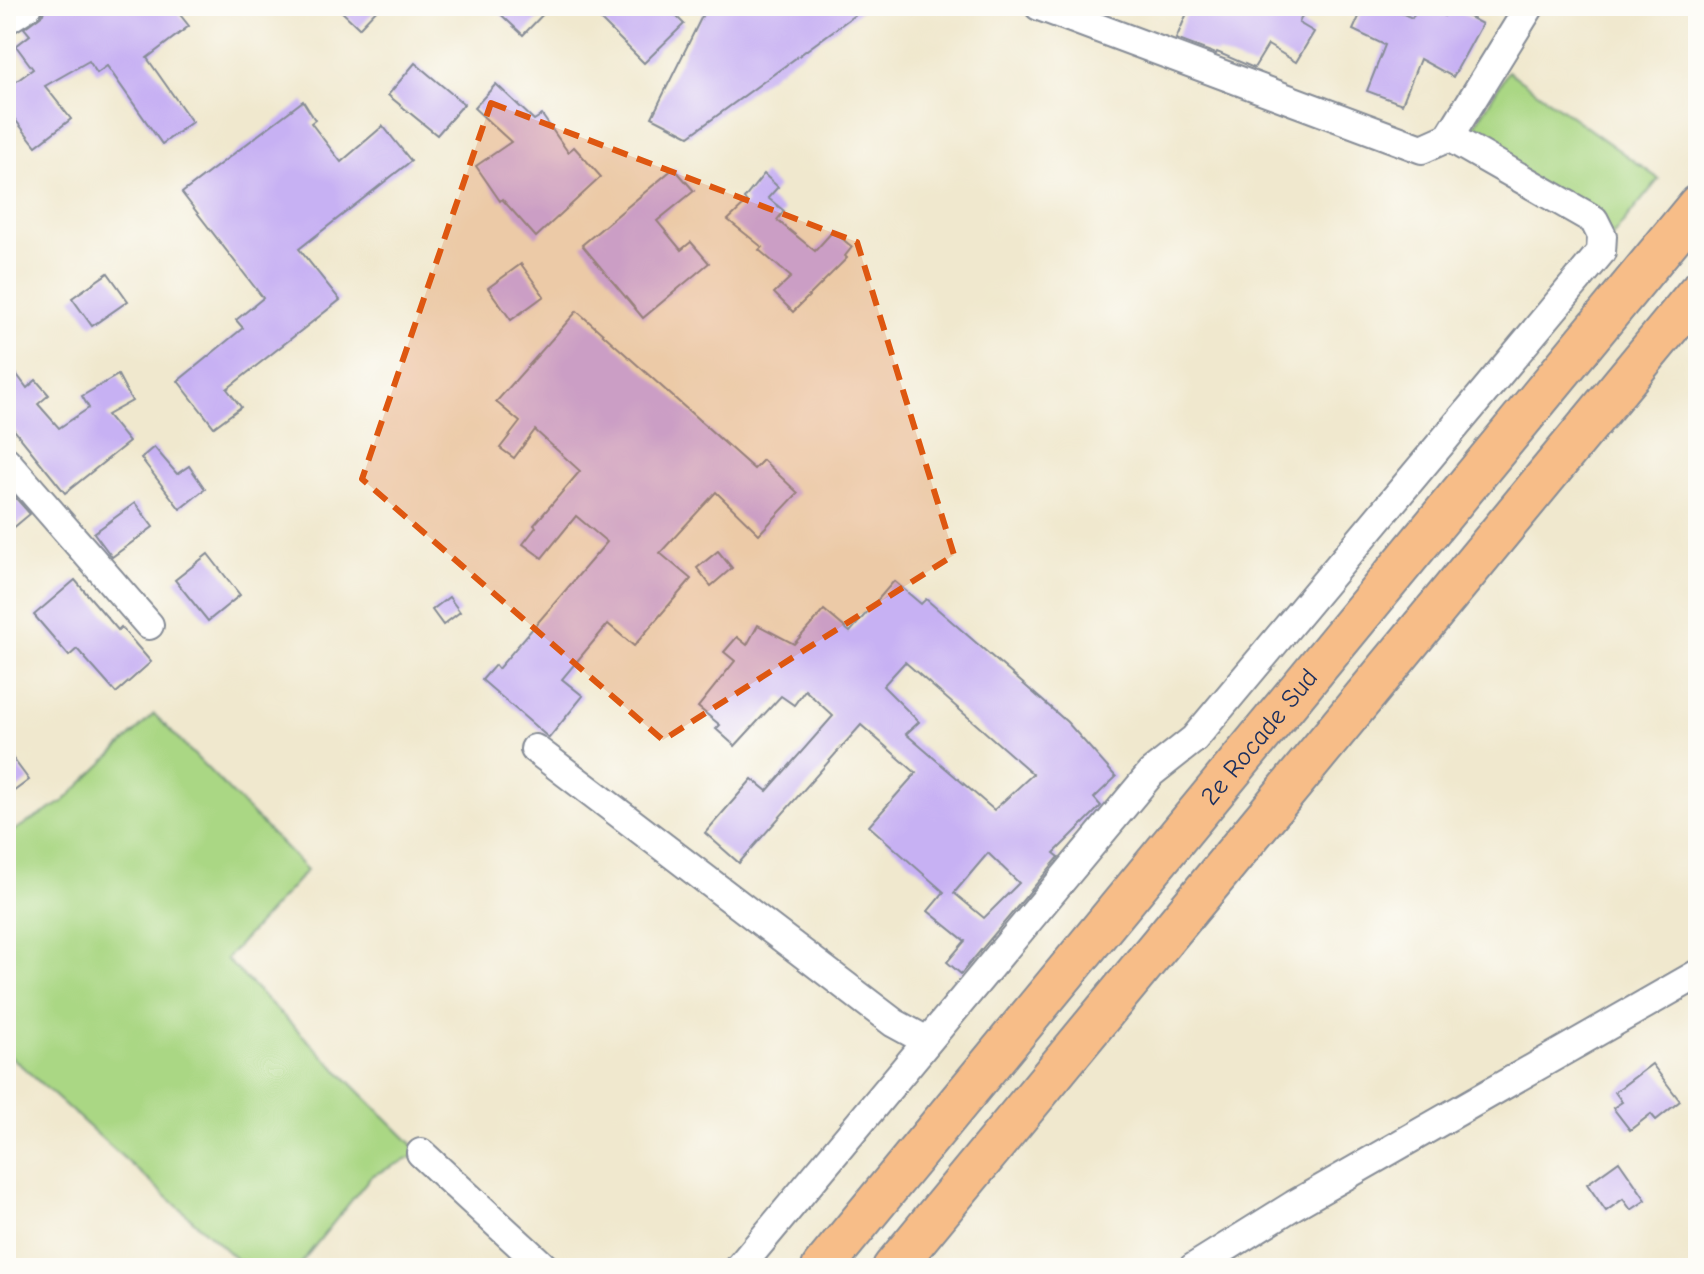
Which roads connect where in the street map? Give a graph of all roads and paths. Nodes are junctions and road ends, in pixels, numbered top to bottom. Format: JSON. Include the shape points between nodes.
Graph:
{"nodes":[{"id":1,"x":28,"y":6,"type":"edge"},
{"id":2,"x":1039,"y":6,"type":"edge"},
{"id":3,"x":1530,"y":6,"type":"edge"},
{"id":4,"x":6,"y":20,"type":"edge"},
{"id":5,"x":1449,"y":137,"type":"junction"},
{"id":6,"x":1698,"y":205,"type":"edge"},
{"id":7,"x":1698,"y":292,"type":"edge"},
{"id":8,"x":6,"y":461,"type":"edge"},
{"id":9,"x":149,"y":625,"type":"dead end"},
{"id":10,"x":535,"y":749,"type":"dead end"},
{"id":11,"x":1698,"y":974,"type":"edge"},
{"id":12,"x":927,"y":1041,"type":"junction"},
{"id":13,"x":421,"y":1153,"type":"dead end"},
{"id":14,"x":545,"y":1268,"type":"edge"},
{"id":15,"x":739,"y":1268,"type":"edge"},
{"id":16,"x":822,"y":1268,"type":"edge"},
{"id":17,"x":893,"y":1268,"type":"edge"},
{"id":18,"x":1193,"y":1268,"type":"edge"}],
"edges":[{"from":1,"to":4,"type":"street"},
{"from":2,"to":5,"type":"street","via":[[1422,149]]},
{"from":3,"to":5,"type":"street"},
{"from":5,"to":12,"type":"street","via":[[1594,220],[1602,236],[1601,252],[1194,739],[1151,773]]},
{"from":6,"to":16,"type":"highway","name":"2e Rocade Sud"},
{"from":7,"to":17,"type":"highway","name":"2e Rocade Sud"},
{"from":8,"to":9,"type":"street"},
{"from":10,"to":12,"type":"street","via":[[894,1023]]},
{"from":11,"to":18,"type":"street"},
{"from":12,"to":15,"type":"street"},
{"from":13,"to":14,"type":"street"}]}
